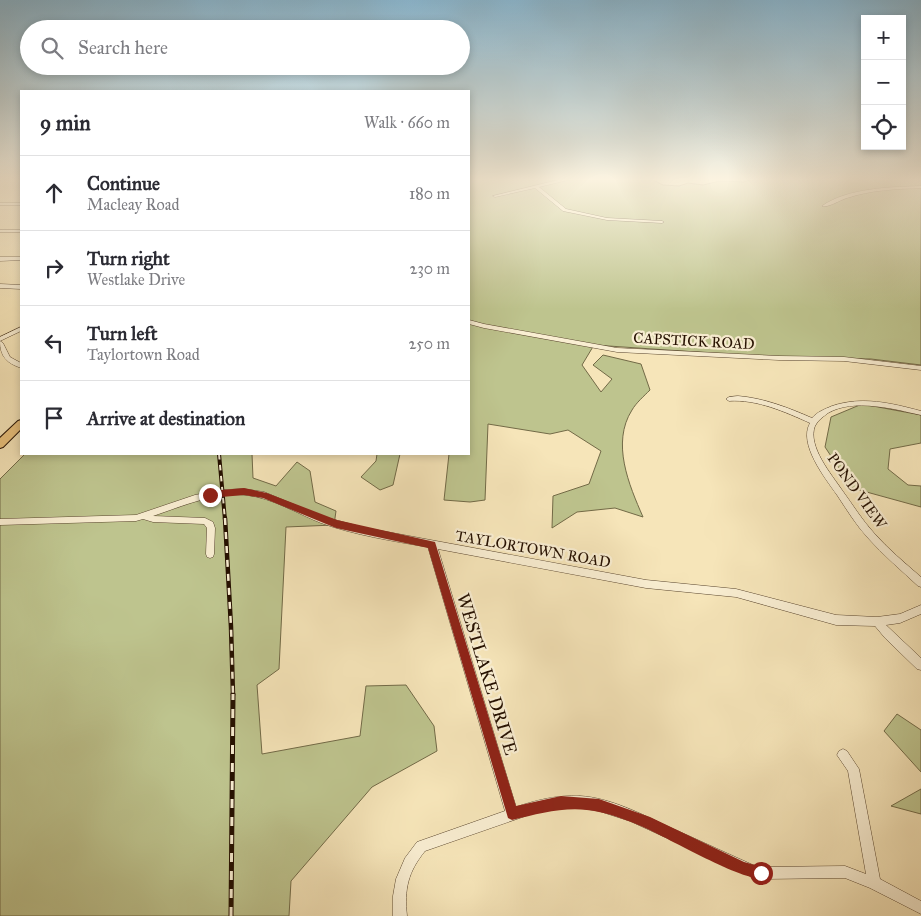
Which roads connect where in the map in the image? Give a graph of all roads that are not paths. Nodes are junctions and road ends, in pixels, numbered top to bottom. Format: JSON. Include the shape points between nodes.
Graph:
{"nodes":[{"id":1,"x":0,"y":231,"type":"edge"},
{"id":2,"x":20,"y":231,"type":"edge"},
{"id":3,"x":0,"y":259,"type":"edge"},
{"id":4,"x":20,"y":259,"type":"edge"},
{"id":5,"x":0,"y":286,"type":"edge"},
{"id":6,"x":20,"y":286,"type":"edge"},
{"id":7,"x":470,"y":322,"type":"edge"},
{"id":8,"x":20,"y":329,"type":"edge"},
{"id":9,"x":0,"y":339,"type":"edge"},
{"id":10,"x":0,"y":343,"type":"edge"},
{"id":11,"x":2,"y":355,"type":"edge"},
{"id":12,"x":20,"y":365,"type":"edge"},
{"id":13,"x":921,"y":368,"type":"edge"},
{"id":14,"x":729,"y":399,"type":"dead end"},
{"id":15,"x":921,"y":414,"type":"edge"},
{"id":16,"x":814,"y":422,"type":"junction"},
{"id":17,"x":20,"y":424,"type":"edge"},
{"id":18,"x":0,"y":444,"type":"edge"},
{"id":19,"x":145,"y":516,"type":"junction"},
{"id":20,"x":0,"y":522,"type":"edge"},
{"id":21,"x":432,"y":545,"type":"junction"},
{"id":22,"x":210,"y":554,"type":"dead end"},
{"id":23,"x":921,"y":583,"type":"edge"},
{"id":24,"x":921,"y":609,"type":"edge"},
{"id":25,"x":877,"y":622,"type":"junction"},
{"id":26,"x":921,"y":665,"type":"edge"},
{"id":27,"x":843,"y":756,"type":"dead end"},
{"id":28,"x":512,"y":813,"type":"junction"},
{"id":29,"x":874,"y":882,"type":"junction"},
{"id":30,"x":921,"y":908,"type":"edge"},
{"id":31,"x":400,"y":916,"type":"edge"}],
"edges":[{"from":1,"to":2,"type":"street"},
{"from":3,"to":4,"type":"street"},
{"from":5,"to":6,"type":"street"},
{"from":7,"to":13,"type":"street","name":"CAPSTICK ROAD","via":[[604,348],[853,359]]},
{"from":8,"to":9,"type":"street"},
{"from":10,"to":11,"type":"street"},
{"from":11,"to":12,"type":"street"},
{"from":14,"to":16,"type":"street","via":[[757,402]]},
{"from":15,"to":16,"type":"street","via":[[868,402],[844,403],[820,414]]},
{"from":16,"to":23,"type":"street","name":"POND VIEW","via":[[810,441],[816,457],[866,530]]},
{"from":17,"to":18,"type":"main road"},
{"from":19,"to":20,"type":"street","name":"TAYLORTOWN ROAD"},
{"from":19,"to":21,"type":"street","name":"TAYLORTOWN ROAD","via":[[196,498],[244,492],[264,495],[336,524]]},
{"from":19,"to":22,"type":"street","name":"TAYLORTOWN ROAD","via":[[152,519],[205,520],[211,528]]},
{"from":21,"to":25,"type":"street","name":"TAYLORTOWN ROAD","via":[[646,584],[736,593],[836,620]]},
{"from":21,"to":28,"type":"street","name":"WESTLAKE DRIVE"},
{"from":24,"to":25,"type":"street","name":"TAYLORTOWN ROAD","via":[[900,618]]},
{"from":25,"to":26,"type":"street"},
{"from":27,"to":29,"type":"street","via":[[853,769]]},
{"from":28,"to":29,"type":"street","via":[[561,802],[599,805],[645,822],[752,871],[845,872]]},
{"from":28,"to":31,"type":"street","via":[[420,846],[400,879]]},
{"from":29,"to":30,"type":"street"}]}
